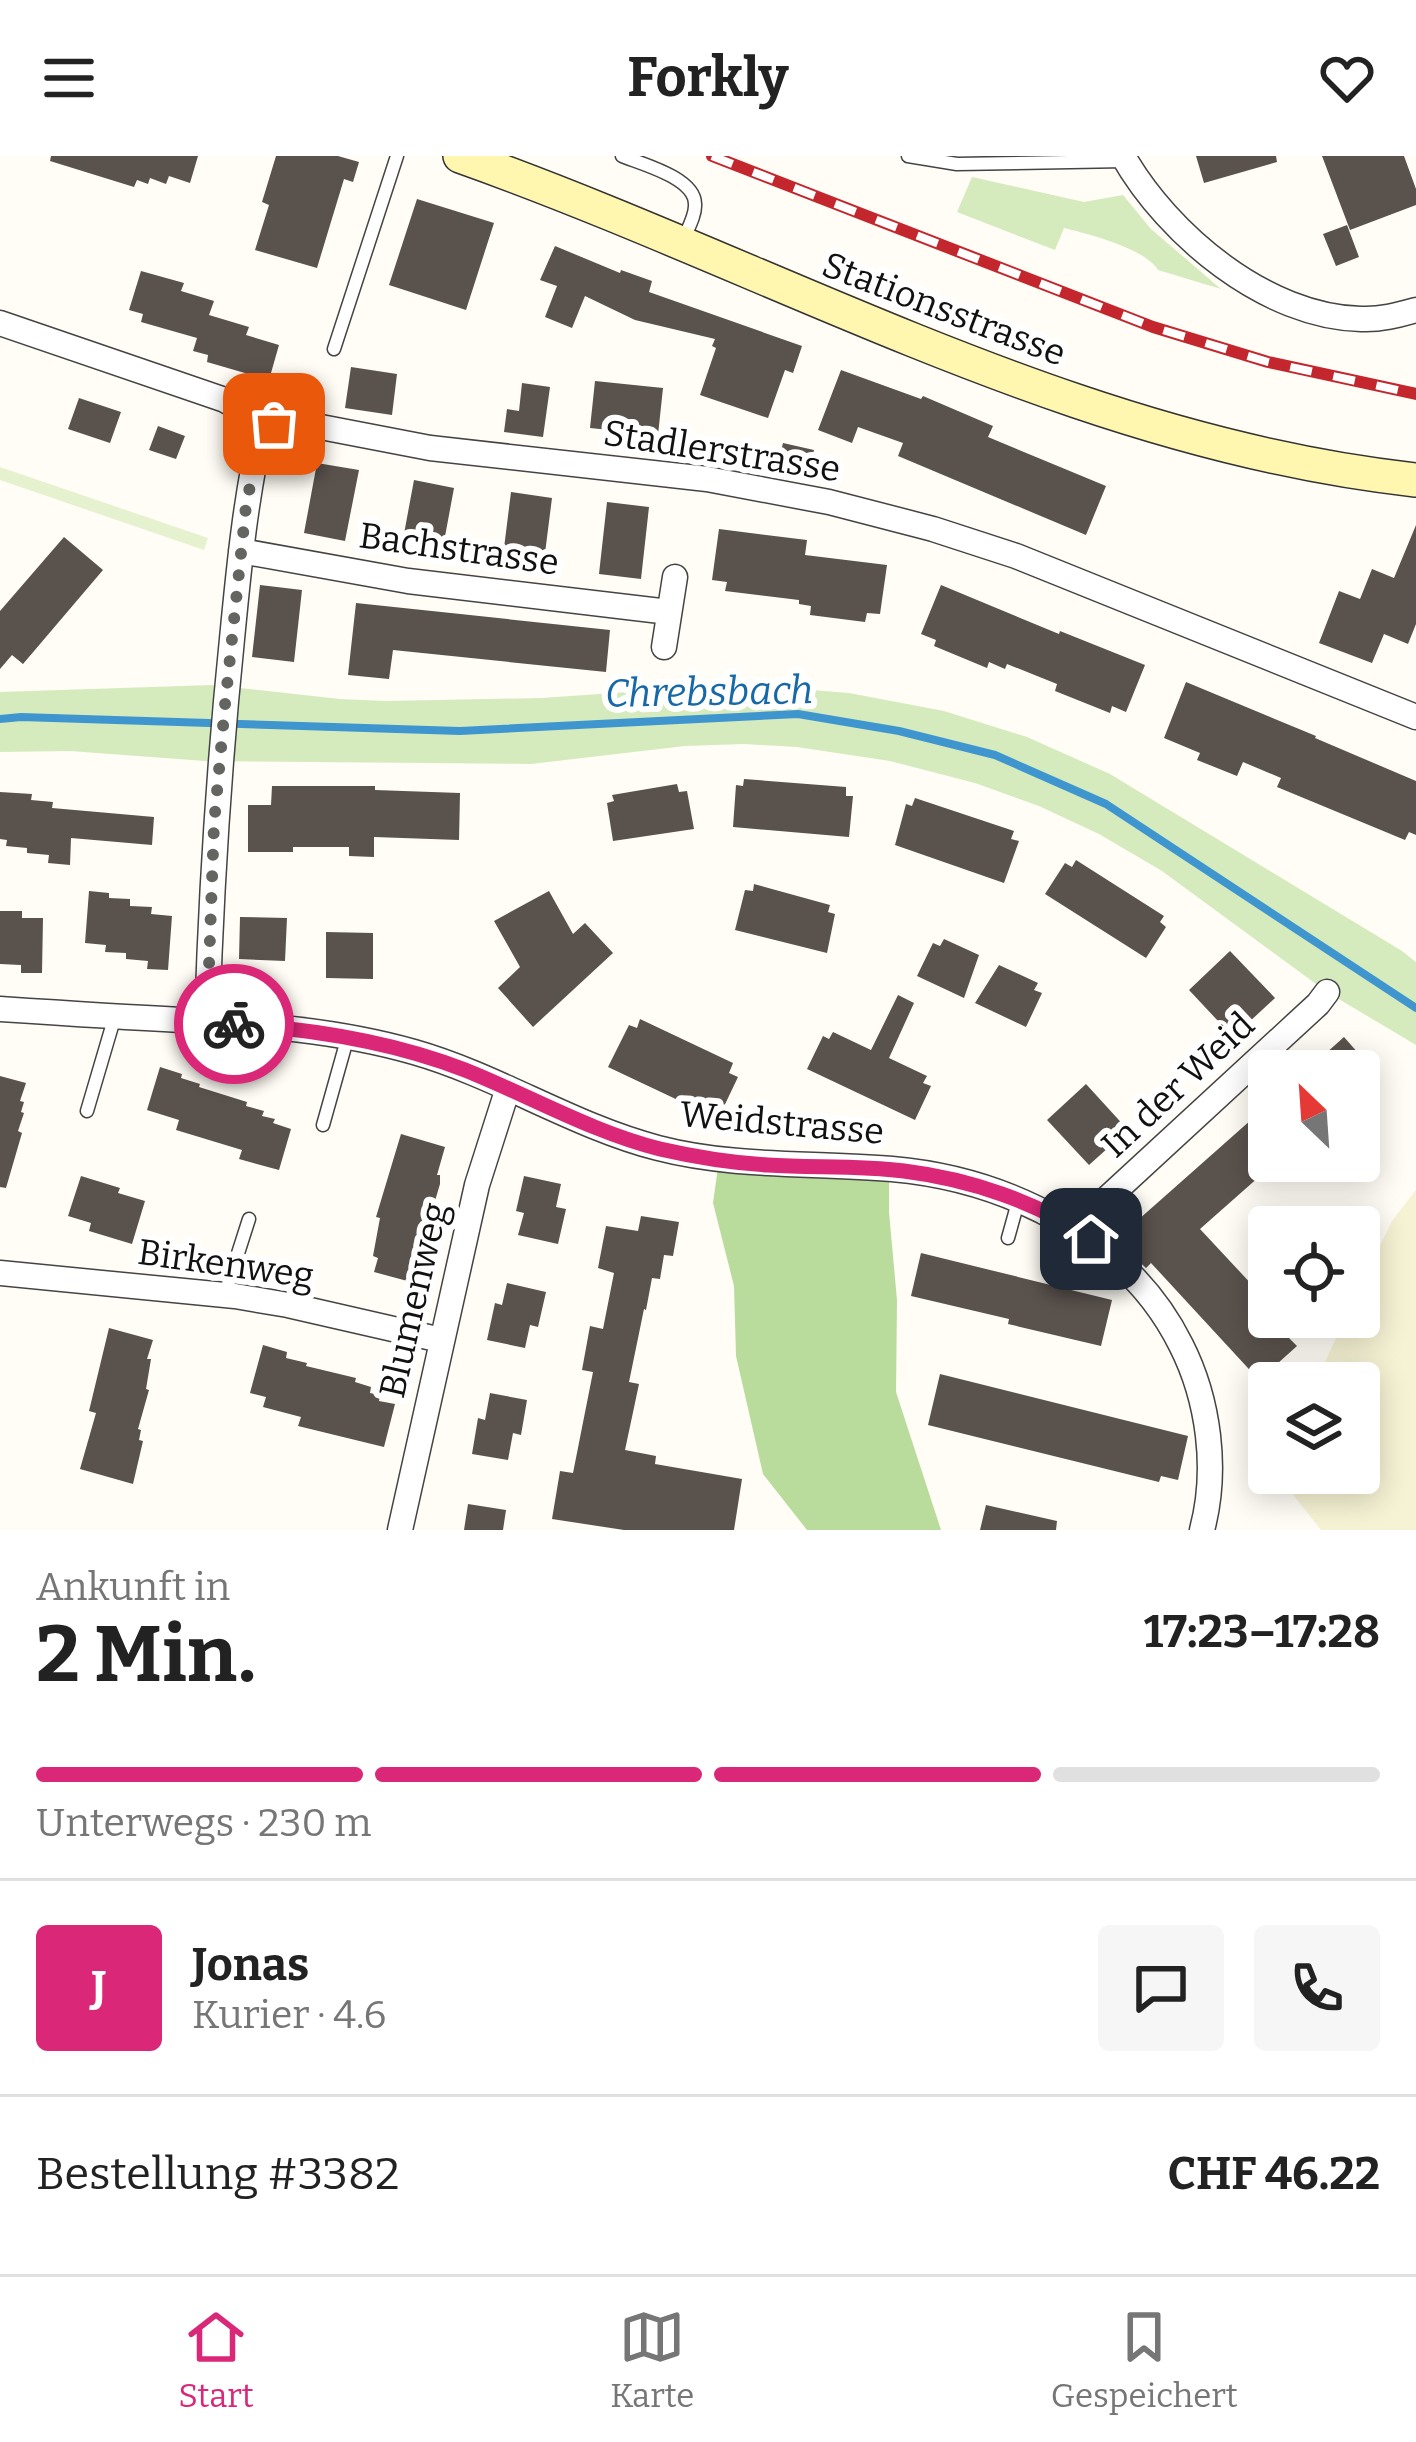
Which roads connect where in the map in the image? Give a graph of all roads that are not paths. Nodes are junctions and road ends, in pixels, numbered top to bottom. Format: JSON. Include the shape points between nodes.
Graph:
{"nodes":[{"id":1,"x":397,"y":156,"type":"edge"},
{"id":2,"x":622,"y":156,"type":"edge"},
{"id":3,"x":908,"y":156,"type":"edge"},
{"id":4,"x":1124,"y":158,"type":"edge"},
{"id":5,"x":479,"y":159,"type":"edge"},
{"id":6,"x":681,"y":244,"type":"junction"},
{"id":7,"x":1416,"y":310,"type":"edge"},
{"id":8,"x":0,"y":323,"type":"edge"},
{"id":9,"x":334,"y":350,"type":"dead end"},
{"id":10,"x":263,"y":422,"type":"junction"},
{"id":11,"x":1416,"y":479,"type":"edge"},
{"id":12,"x":241,"y":551,"type":"junction"},
{"id":13,"x":675,"y":577,"type":"dead end"},
{"id":14,"x":669,"y":612,"type":"junction"},
{"id":15,"x":664,"y":646,"type":"dead end"},
{"id":16,"x":1416,"y":716,"type":"edge"},
{"id":17,"x":1327,"y":992,"type":"dead end"},
{"id":18,"x":0,"y":1010,"type":"edge"},
{"id":19,"x":115,"y":1016,"type":"junction"},
{"id":20,"x":207,"y":1022,"type":"junction"},
{"id":21,"x":348,"y":1036,"type":"junction"},
{"id":22,"x":508,"y":1088,"type":"junction"},
{"id":23,"x":87,"y":1112,"type":"dead end"},
{"id":24,"x":323,"y":1125,"type":"dead end"},
{"id":25,"x":1018,"y":1202,"type":"junction"},
{"id":26,"x":249,"y":1220,"type":"dead end"},
{"id":27,"x":1076,"y":1228,"type":"junction"},
{"id":28,"x":1008,"y":1238,"type":"dead end"},
{"id":29,"x":0,"y":1273,"type":"edge"},
{"id":30,"x":225,"y":1295,"type":"junction"},
{"id":31,"x":441,"y":1340,"type":"junction"},
{"id":32,"x":400,"y":1530,"type":"edge"},
{"id":33,"x":1202,"y":1530,"type":"edge"}],
"edges":[{"from":1,"to":9,"type":"lane"},
{"from":2,"to":6,"type":"lane","via":[[691,191],[696,206]]},
{"from":3,"to":4,"type":"lane","via":[[957,164]]},
{"from":4,"to":7,"type":"street","via":[[1184,236],[1265,291],[1343,318]]},
{"from":5,"to":6,"type":"main road","name":"Stationsstrasse"},
{"from":6,"to":11,"type":"main road","name":"Stationsstrasse","via":[[1132,422],[1278,458]]},
{"from":8,"to":10,"type":"street","name":"Stadlerstrasse","via":[[225,400]]},
{"from":10,"to":12,"type":"street"},
{"from":10,"to":16,"type":"street","name":"Stadlerstrasse","via":[[707,479],[890,518],[1016,556]]},
{"from":12,"to":14,"type":"street","name":"Bachstrasse","via":[[408,581]]},
{"from":12,"to":20,"type":"street","via":[[214,824]]},
{"from":13,"to":14,"type":"street"},
{"from":14,"to":15,"type":"street"},
{"from":17,"to":27,"type":"street","name":"In der Weid"},
{"from":18,"to":19,"type":"street","name":"Weidstrasse"},
{"from":19,"to":20,"type":"street","name":"Weidstrasse"},
{"from":19,"to":23,"type":"lane"},
{"from":20,"to":21,"type":"street","name":"Weidstrasse"},
{"from":21,"to":22,"type":"street","name":"Weidstrasse"},
{"from":21,"to":24,"type":"lane"},
{"from":22,"to":25,"type":"street","name":"Weidstrasse","via":[[672,1151],[906,1171]]},
{"from":22,"to":31,"type":"street","name":"Blumenweg"},
{"from":25,"to":27,"type":"street","name":"Weidstrasse"},
{"from":25,"to":28,"type":"lane"},
{"from":26,"to":30,"type":"lane"},
{"from":27,"to":33,"type":"street","name":"Weidstrasse","via":[[1150,1296],[1189,1360],[1210,1456]]},
{"from":29,"to":30,"type":"street","name":"Birkenweg"},
{"from":30,"to":31,"type":"street","name":"Birkenweg"},
{"from":31,"to":32,"type":"street","name":"Blumenweg"}]}
